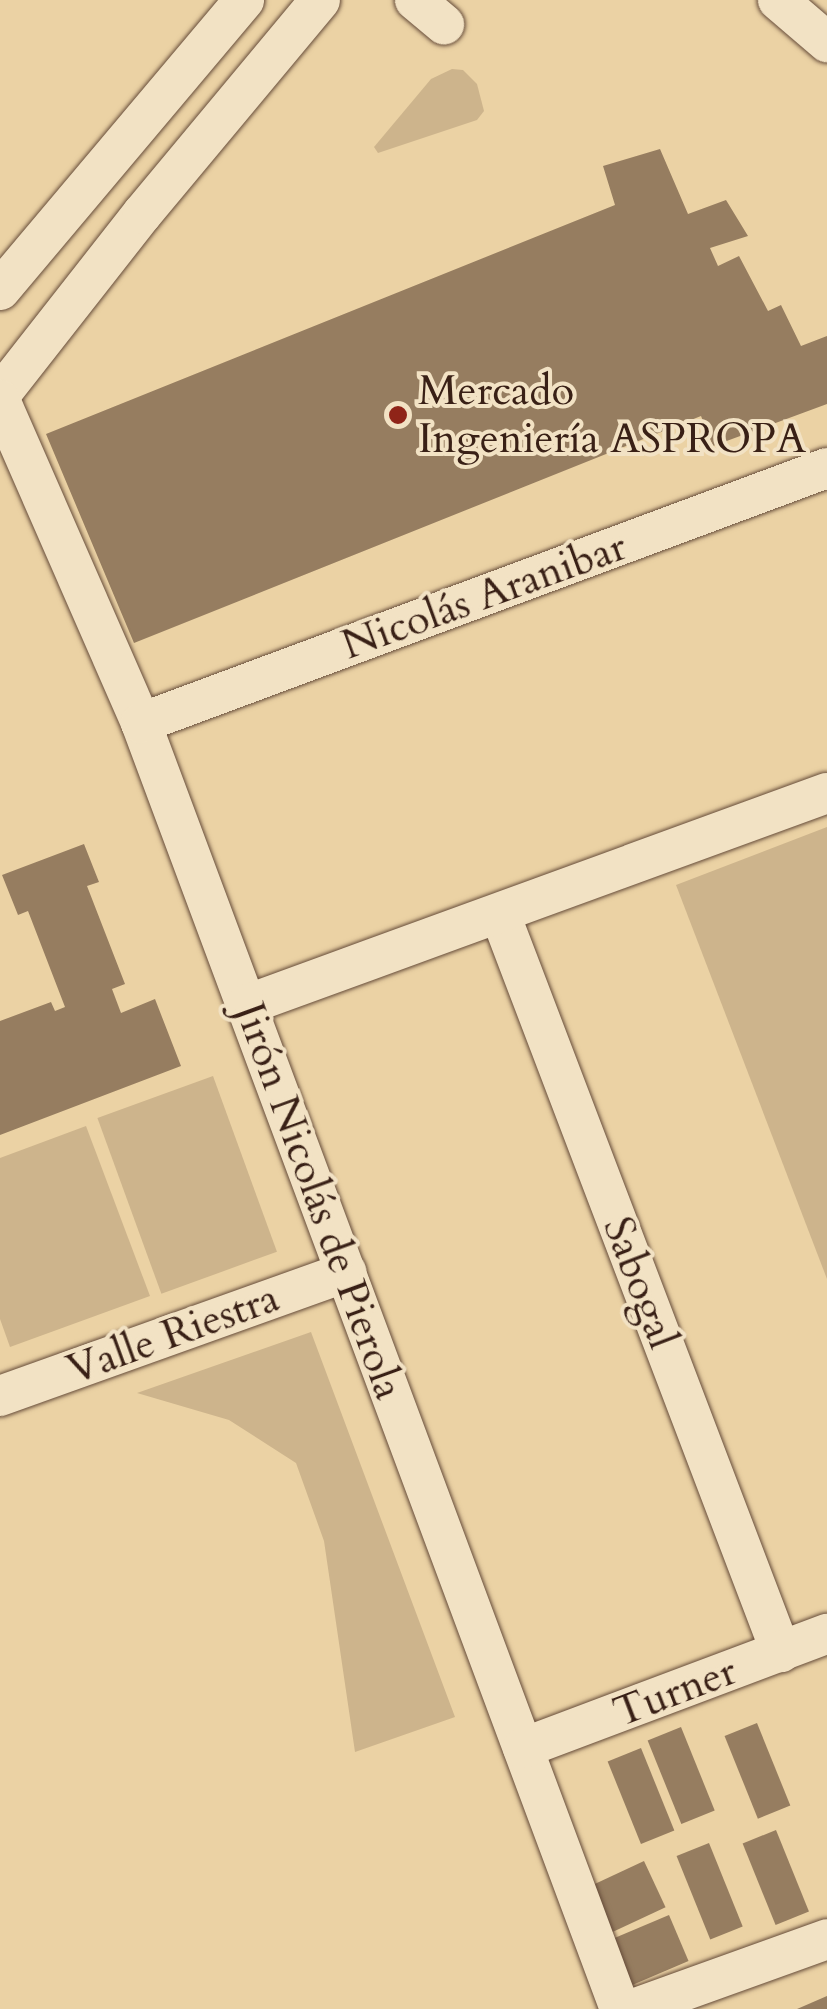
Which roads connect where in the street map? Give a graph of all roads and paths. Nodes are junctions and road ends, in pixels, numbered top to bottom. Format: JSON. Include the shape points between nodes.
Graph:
{"nodes":[{"id":1,"x":244,"y":0,"type":"edge"},
{"id":2,"x":320,"y":0,"type":"edge"},
{"id":3,"x":778,"y":0,"type":"edge"},
{"id":4,"x":827,"y":42,"type":"edge"},
{"id":5,"x":0,"y":290,"type":"edge"},
{"id":6,"x":0,"y":398,"type":"edge"},
{"id":7,"x":827,"y":468,"type":"edge"},
{"id":8,"x":142,"y":724,"type":"junction"},
{"id":9,"x":827,"y":794,"type":"edge"},
{"id":10,"x":500,"y":914,"type":"junction"},
{"id":11,"x":246,"y":1005,"type":"junction"},
{"id":12,"x":346,"y":1272,"type":"junction"},
{"id":13,"x":0,"y":1396,"type":"edge"},
{"id":14,"x":827,"y":1634,"type":"edge"},
{"id":15,"x":781,"y":1652,"type":"junction"},
{"id":16,"x":522,"y":1748,"type":"junction"},
{"id":17,"x":827,"y":1940,"type":"edge"},
{"id":18,"x":620,"y":2009,"type":"edge"},
{"id":19,"x":633,"y":2009,"type":"edge"}],
"edges":[{"from":1,"to":5,"type":"street"},
{"from":2,"to":6,"type":"street"},
{"from":3,"to":4,"type":"street"},
{"from":6,"to":8,"type":"street","name":"Jirón Nicolás de Pierola"},
{"from":7,"to":8,"type":"street","name":"Nicolás Aranibar"},
{"from":8,"to":11,"type":"street","name":"Jirón Nicolás de Pierola"},
{"from":9,"to":10,"type":"street"},
{"from":10,"to":11,"type":"street"},
{"from":10,"to":15,"type":"street","name":"Sabogal"},
{"from":11,"to":12,"type":"street","name":"Jirón Nicolás de Pierola"},
{"from":12,"to":13,"type":"street","name":"Valle Riestra"},
{"from":12,"to":16,"type":"street","name":"Jirón Nicolás de Pierola"},
{"from":14,"to":15,"type":"street","name":"Turner"},
{"from":15,"to":16,"type":"street","name":"Turner"},
{"from":16,"to":18,"type":"street","name":"Jirón Nicolás de Pierola"},
{"from":17,"to":19,"type":"street"}]}
